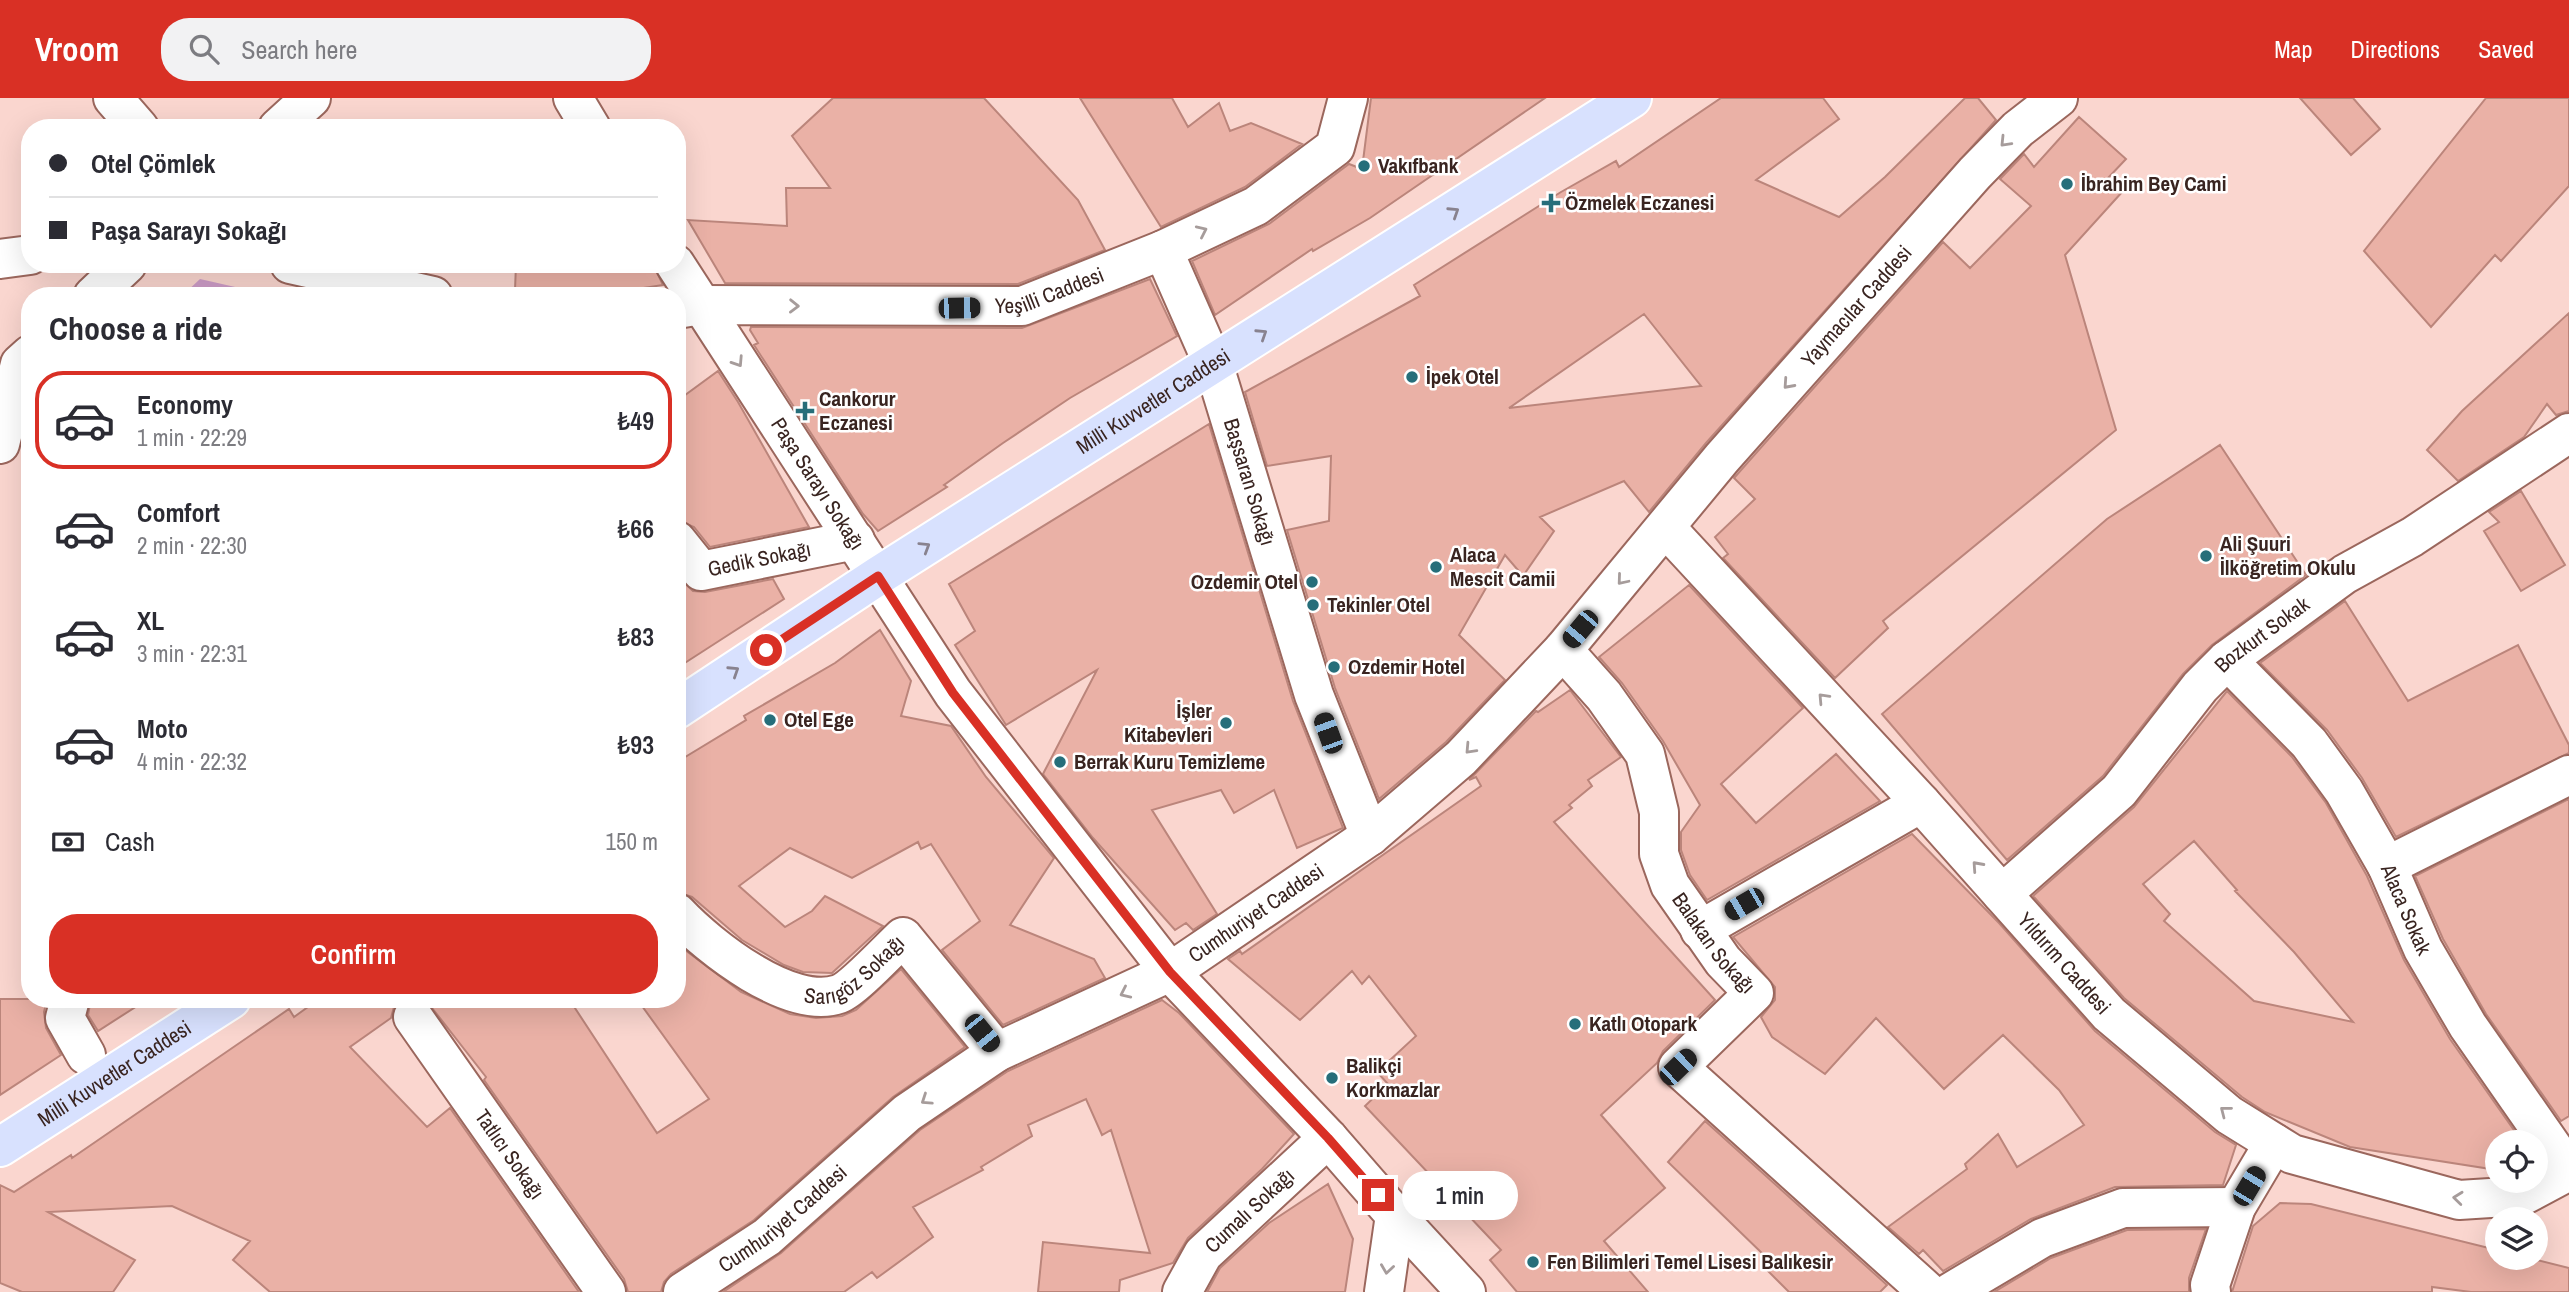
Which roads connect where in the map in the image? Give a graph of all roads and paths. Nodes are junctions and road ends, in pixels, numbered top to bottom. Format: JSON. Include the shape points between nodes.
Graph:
{"nodes":[{"id":1,"x":113,"y":98,"type":"edge"},
{"id":2,"x":312,"y":98,"type":"edge"},
{"id":3,"x":573,"y":98,"type":"edge"},
{"id":4,"x":1348,"y":98,"type":"edge"},
{"id":5,"x":1632,"y":98,"type":"edge"},
{"id":6,"x":2058,"y":98,"type":"edge"},
{"id":7,"x":131,"y":119,"type":"edge"},
{"id":8,"x":288,"y":119,"type":"edge"},
{"id":9,"x":586,"y":119,"type":"edge"},
{"id":10,"x":1163,"y":250,"type":"junction"},
{"id":11,"x":21,"y":256,"type":"edge"},
{"id":12,"x":0,"y":259,"type":"edge"},
{"id":13,"x":117,"y":273,"type":"edge"},
{"id":14,"x":330,"y":273,"type":"edge"},
{"id":15,"x":103,"y":287,"type":"edge"},
{"id":16,"x":393,"y":287,"type":"edge"},
{"id":17,"x":689,"y":307,"type":"edge"},
{"id":18,"x":20,"y":359,"type":"edge"},
{"id":19,"x":1214,"y":366,"type":"junction"},
{"id":20,"x":2569,"y":433,"type":"edge"},
{"id":21,"x":0,"y":444,"type":"edge"},
{"id":22,"x":1666,"y":528,"type":"junction"},
{"id":23,"x":855,"y":540,"type":"junction"},
{"id":24,"x":686,"y":552,"type":"edge"},
{"id":25,"x":878,"y":576,"type":"junction"},
{"id":26,"x":1563,"y":650,"type":"junction"},
{"id":27,"x":2228,"y":660,"type":"junction"},
{"id":28,"x":686,"y":703,"type":"edge"},
{"id":29,"x":2569,"y":775,"type":"edge"},
{"id":30,"x":1921,"y":803,"type":"junction"},
{"id":31,"x":1370,"y":835,"type":"junction"},
{"id":32,"x":2387,"y":866,"type":"junction"},
{"id":33,"x":2002,"y":894,"type":"junction"},
{"id":34,"x":686,"y":921,"type":"edge"},
{"id":35,"x":1700,"y":930,"type":"junction"},
{"id":36,"x":1170,"y":972,"type":"junction"},
{"id":37,"x":68,"y":1008,"type":"edge"},
{"id":38,"x":217,"y":1008,"type":"edge"},
{"id":39,"x":412,"y":1017,"type":"dead end"},
{"id":40,"x":997,"y":1052,"type":"junction"},
{"id":41,"x":86,"y":1055,"type":"dead end"},
{"id":42,"x":1328,"y":1138,"type":"junction"},
{"id":43,"x":2274,"y":1143,"type":"junction"},
{"id":44,"x":0,"y":1147,"type":"edge"},
{"id":45,"x":2569,"y":1171,"type":"edge"},
{"id":46,"x":2236,"y":1207,"type":"junction"},
{"id":47,"x":1395,"y":1215,"type":"junction"},
{"id":48,"x":606,"y":1292,"type":"edge"},
{"id":49,"x":683,"y":1292,"type":"edge"},
{"id":50,"x":1182,"y":1292,"type":"edge"},
{"id":51,"x":1384,"y":1292,"type":"edge"},
{"id":52,"x":1466,"y":1292,"type":"edge"},
{"id":53,"x":1927,"y":1292,"type":"edge"},
{"id":54,"x":1951,"y":1292,"type":"edge"},
{"id":55,"x":2211,"y":1292,"type":"edge"}],
"edges":[{"from":1,"to":7,"type":"street"},
{"from":2,"to":8,"type":"street"},
{"from":3,"to":9,"type":"street"},
{"from":10,"to":4,"type":"street","name":"Yeşilli Caddesi","one_way":true,"via":[[1256,206],[1309,169],[1335,147]]},
{"from":19,"to":5,"type":"main road","name":"Milli Kuvvetler Caddesi","one_way":true},
{"from":6,"to":22,"type":"street","name":"Yaymacılar Caddesi","one_way":true,"via":[[2018,129],[1975,173],[1722,458]]},
{"from":17,"to":10,"type":"street","name":"Yeşilli Caddesi","one_way":true,"via":[[1022,306]]},
{"from":10,"to":19,"type":"street","name":"Başsaran Sokağı"},
{"from":11,"to":12,"type":"street"},
{"from":13,"to":15,"type":"street"},
{"from":14,"to":16,"type":"street"},
{"from":17,"to":23,"type":"street","name":"Paşa Sarayı Sokağı","one_way":true},
{"from":18,"to":21,"type":"street"},
{"from":25,"to":19,"type":"main road","name":"Milli Kuvvetler Caddesi","one_way":true},
{"from":19,"to":31,"type":"street","name":"Başsaran Sokağı","via":[[1314,695]]},
{"from":20,"to":27,"type":"street","name":"Bozkurt Sokak","via":[[2412,537],[2345,574]]},
{"from":22,"to":26,"type":"street","name":"Cumhuriyet Caddesi","one_way":true},
{"from":30,"to":22,"type":"street","name":"Yıldırım Caddesi","one_way":true},
{"from":23,"to":24,"type":"street","name":"Gedik Sokağı","via":[[701,571]]},
{"from":23,"to":25,"type":"street","name":"Paşa Sarayı Sokağı"},
{"from":28,"to":25,"type":"main road","name":"Milli Kuvvetler Caddesi","one_way":true},
{"from":25,"to":36,"type":"street","name":"Paşa Sarayı Sokağı","via":[[953,693]]},
{"from":26,"to":31,"type":"street","name":"Cumhuriyet Caddesi","one_way":true,"via":[[1461,758]]},
{"from":26,"to":35,"type":"street","name":"Balakan Sokağı","via":[[1604,696],[1645,754],[1659,812],[1659,854],[1670,885]]},
{"from":27,"to":32,"type":"street","name":"Alaca Sokak","via":[[2309,743],[2344,791]]},
{"from":27,"to":33,"type":"street","name":"Bozkurt Sokak","via":[[2200,687],[2119,791]]},
{"from":29,"to":32,"type":"street"},
{"from":33,"to":30,"type":"street","name":"Yıldırım Caddesi","one_way":true},
{"from":30,"to":35,"type":"street"},
{"from":31,"to":36,"type":"street","name":"Cumhuriyet Caddesi"},
{"from":32,"to":45,"type":"street","name":"Alaca Sokak","via":[[2423,949],[2468,1026]]},
{"from":43,"to":33,"type":"street","name":"Yıldırım Caddesi","one_way":true,"via":[[2229,1115],[2109,1014]]},
{"from":34,"to":40,"type":"street","name":"Sarıgöz Sokağı","via":[[729,959],[813,998],[841,993],[904,937]]},
{"from":35,"to":53,"type":"street","name":"Balakan Sokağı","via":[[1754,993],[1678,1067]]},
{"from":36,"to":40,"type":"street","name":"Cumhuriyet Caddesi","one_way":true},
{"from":36,"to":42,"type":"street","name":"Paşa Sarayı Sokağı"},
{"from":37,"to":41,"type":"street","via":[[65,1018]]},
{"from":38,"to":44,"type":"main road","name":"Milli Kuvvetler Caddesi"},
{"from":39,"to":48,"type":"street","name":"Tatlıcı Sokağı"},
{"from":40,"to":49,"type":"street","name":"Cumhuriyet Caddesi","one_way":true,"via":[[906,1113],[767,1237]]},
{"from":42,"to":47,"type":"street","name":"Paşa Sarayı Sokağı"},
{"from":42,"to":50,"type":"street","name":"Cumalı Sokağı","via":[[1203,1254]]},
{"from":45,"to":43,"type":"street","name":"Yıldırım Caddesi","one_way":true,"via":[[2522,1196],[2459,1200],[2292,1154]]},
{"from":43,"to":46,"type":"street"},
{"from":46,"to":54,"type":"street","via":[[2123,1208],[2042,1238]]},
{"from":46,"to":55,"type":"street"},
{"from":47,"to":51,"type":"street","one_way":true},
{"from":47,"to":52,"type":"street","name":"Paşa Sarayı Sokağı"}]}
